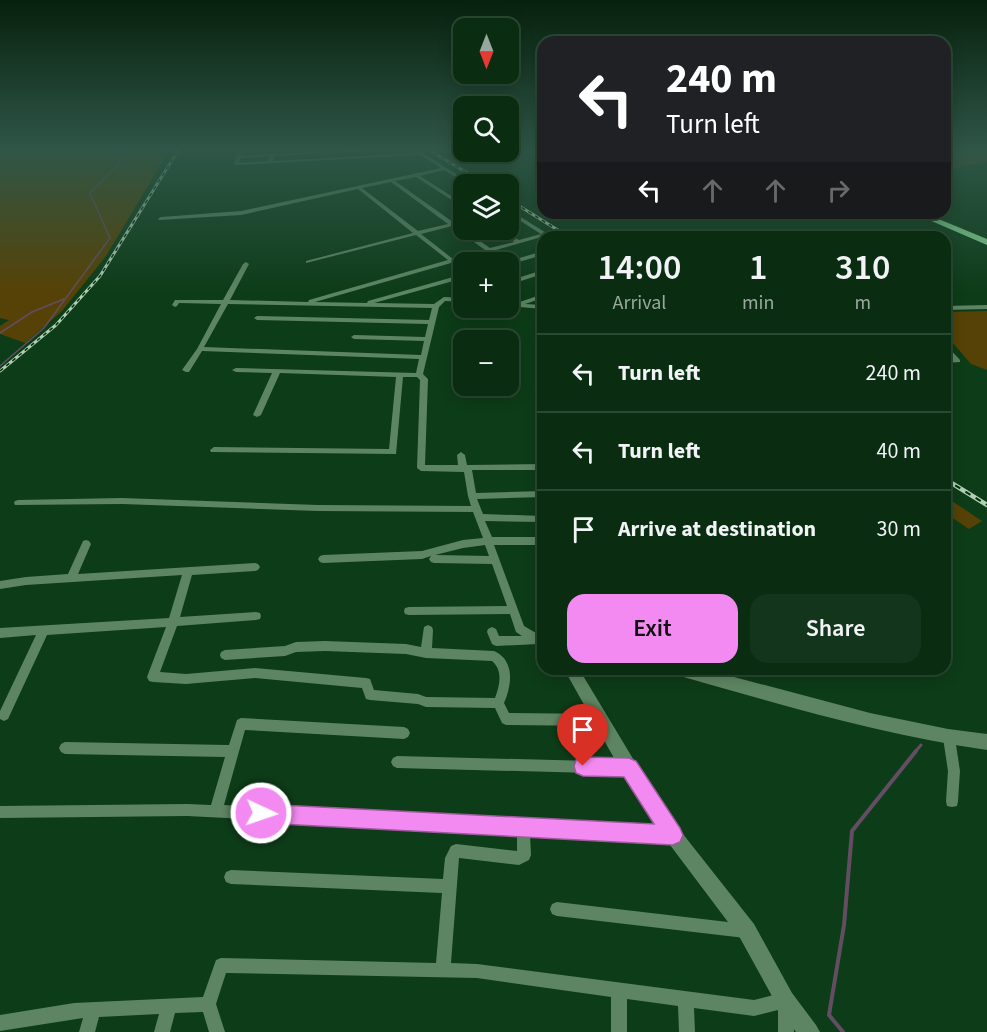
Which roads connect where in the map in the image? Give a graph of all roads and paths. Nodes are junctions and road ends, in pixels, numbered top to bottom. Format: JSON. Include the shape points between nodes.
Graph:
{"nodes":[{"id":1,"x":316,"y":197,"type":"edge"},
{"id":2,"x":371,"y":197,"type":"edge"},
{"id":3,"x":415,"y":197,"type":"edge"},
{"id":4,"x":519,"y":216,"type":"edge"},
{"id":5,"x":161,"y":219,"type":"dead end"},
{"id":6,"x":933,"y":219,"type":"edge"},
{"id":7,"x":939,"y":219,"type":"edge"},
{"id":8,"x":452,"y":224,"type":"junction"},
{"id":9,"x":542,"y":231,"type":"edge"},
{"id":10,"x":417,"y":233,"type":"junction"},
{"id":11,"x":537,"y":238,"type":"edge"},
{"id":12,"x":515,"y":240,"type":"edge"},
{"id":13,"x":987,"y":240,"type":"edge"},
{"id":14,"x":518,"y":242,"type":"junction"},
{"id":15,"x":489,"y":250,"type":"junction"},
{"id":16,"x":482,"y":252,"type":"edge"},
{"id":17,"x":537,"y":255,"type":"edge"},
{"id":18,"x":519,"y":260,"type":"edge"},
{"id":19,"x":453,"y":261,"type":"joint"},
{"id":20,"x":308,"y":262,"type":"dead end"},
{"id":21,"x":246,"y":264,"type":"dead end"},
{"id":22,"x":537,"y":275,"type":"edge"},
{"id":23,"x":453,"y":279,"type":"edge"},
{"id":24,"x":519,"y":280,"type":"edge"},
{"id":25,"x":537,"y":298,"type":"edge"},
{"id":26,"x":453,"y":299,"type":"edge"},
{"id":27,"x":225,"y":303,"type":"junction"},
{"id":28,"x":519,"y":303,"type":"edge"},
{"id":29,"x":175,"y":304,"type":"dead end"},
{"id":30,"x":302,"y":304,"type":"junction"},
{"id":31,"x":519,"y":304,"type":"edge"},
{"id":32,"x":360,"y":305,"type":"junction"},
{"id":33,"x":436,"y":306,"type":"junction"},
{"id":34,"x":537,"y":306,"type":"edge"},
{"id":35,"x":987,"y":307,"type":"edge"},
{"id":36,"x":951,"y":308,"type":"edge"},
{"id":37,"x":257,"y":318,"type":"dead end"},
{"id":38,"x":432,"y":322,"type":"junction"},
{"id":39,"x":354,"y":337,"type":"dead end"},
{"id":40,"x":428,"y":339,"type":"junction"},
{"id":41,"x":200,"y":349,"type":"junction"},
{"id":42,"x":951,"y":353,"type":"edge"},
{"id":43,"x":424,"y":357,"type":"junction"},
{"id":44,"x":951,"y":361,"type":"edge"},
{"id":45,"x":186,"y":369,"type":"dead end"},
{"id":46,"x":236,"y":370,"type":"dead end"},
{"id":47,"x":277,"y":371,"type":"junction"},
{"id":48,"x":400,"y":374,"type":"junction"},
{"id":49,"x":419,"y":375,"type":"junction"},
{"id":50,"x":257,"y":414,"type":"dead end"},
{"id":51,"x":214,"y":450,"type":"dead end"},
{"id":52,"x":461,"y":455,"type":"dead end"},
{"id":53,"x":537,"y":467,"type":"edge"},
{"id":54,"x":465,"y":469,"type":"junction"},
{"id":55,"x":537,"y":494,"type":"edge"},
{"id":56,"x":472,"y":496,"type":"junction"},
{"id":57,"x":18,"y":503,"type":"dead end"},
{"id":58,"x":478,"y":513,"type":"junction"},
{"id":59,"x":537,"y":518,"type":"edge"},
{"id":60,"x":488,"y":541,"type":"junction"},
{"id":61,"x":537,"y":541,"type":"edge"},
{"id":62,"x":86,"y":544,"type":"dead end"},
{"id":63,"x":323,"y":559,"type":"dead end"},
{"id":64,"x":434,"y":559,"type":"dead end"},
{"id":65,"x":495,"y":560,"type":"junction"},
{"id":66,"x":255,"y":567,"type":"dead end"},
{"id":67,"x":188,"y":572,"type":"junction"},
{"id":68,"x":71,"y":578,"type":"junction"},
{"id":69,"x":5,"y":585,"type":"edge"},
{"id":70,"x":0,"y":595,"type":"edge"},
{"id":71,"x":513,"y":610,"type":"junction"},
{"id":72,"x":409,"y":611,"type":"dead end"},
{"id":73,"x":256,"y":616,"type":"dead end"},
{"id":74,"x":173,"y":622,"type":"junction"},
{"id":75,"x":44,"y":630,"type":"junction"},
{"id":76,"x":428,"y":630,"type":"dead end"},
{"id":77,"x":492,"y":632,"type":"dead end"},
{"id":78,"x":0,"y":633,"type":"edge"},
{"id":79,"x":537,"y":639,"type":"edge"},
{"id":80,"x":537,"y":641,"type":"edge"},
{"id":81,"x":426,"y":653,"type":"junction"},
{"id":82,"x":225,"y":655,"type":"dead end"},
{"id":83,"x":575,"y":675,"type":"edge"},
{"id":84,"x":702,"y":675,"type":"edge"},
{"id":85,"x":498,"y":703,"type":"junction"},
{"id":86,"x":4,"y":716,"type":"dead end"},
{"id":87,"x":602,"y":720,"type":"junction"},
{"id":88,"x":404,"y":733,"type":"dead end"},
{"id":89,"x":950,"y":738,"type":"junction"},
{"id":90,"x":987,"y":742,"type":"edge"},
{"id":91,"x":65,"y":748,"type":"dead end"},
{"id":92,"x":233,"y":751,"type":"junction"},
{"id":93,"x":397,"y":762,"type":"dead end"},
{"id":94,"x":629,"y":768,"type":"junction"},
{"id":95,"x":951,"y":801,"type":"dead end"},
{"id":96,"x":216,"y":811,"type":"junction"},
{"id":97,"x":0,"y":812,"type":"edge"},
{"id":98,"x":523,"y":826,"type":"junction"},
{"id":99,"x":673,"y":835,"type":"junction"},
{"id":100,"x":231,"y":877,"type":"dead end"},
{"id":101,"x":450,"y":886,"type":"junction"},
{"id":102,"x":557,"y":909,"type":"dead end"},
{"id":103,"x":747,"y":931,"type":"junction"},
{"id":104,"x":443,"y":970,"type":"junction"},
{"id":105,"x":620,"y":988,"type":"junction"},
{"id":106,"x":686,"y":1000,"type":"junction"},
{"id":107,"x":785,"y":1000,"type":"junction"},
{"id":108,"x":208,"y":1004,"type":"junction"},
{"id":109,"x":170,"y":1006,"type":"junction"},
{"id":110,"x":93,"y":1010,"type":"junction"},
{"id":111,"x":0,"y":1023,"type":"edge"},
{"id":112,"x":20,"y":1026,"type":"edge"},
{"id":113,"x":87,"y":1032,"type":"edge"},
{"id":114,"x":162,"y":1032,"type":"edge"},
{"id":115,"x":217,"y":1032,"type":"edge"},
{"id":116,"x":619,"y":1032,"type":"edge"},
{"id":117,"x":687,"y":1032,"type":"edge"},
{"id":118,"x":786,"y":1032,"type":"edge"},
{"id":119,"x":810,"y":1032,"type":"edge"}],
"edges":[{"from":1,"to":5,"type":"street","via":[[241,213]]},
{"from":2,"to":10,"type":"street"},
{"from":3,"to":8,"type":"street"},
{"from":4,"to":9,"type":"street"},
{"from":6,"to":13,"type":"main road"},
{"from":7,"to":13,"type":"main road"},
{"from":8,"to":10,"type":"street"},
{"from":8,"to":15,"type":"street"},
{"from":10,"to":19,"type":"street"},
{"from":10,"to":20,"type":"street"},
{"from":11,"to":14,"type":"street"},
{"from":12,"to":14,"type":"street"},
{"from":14,"to":15,"type":"street"},
{"from":15,"to":16,"type":"street"},
{"from":17,"to":18,"type":"street"},
{"from":19,"to":30,"type":"street"},
{"from":21,"to":27,"type":"street"},
{"from":22,"to":24,"type":"street"},
{"from":23,"to":32,"type":"street"},
{"from":25,"to":28,"type":"street"},
{"from":26,"to":33,"type":"street","via":[[444,299]]},
{"from":27,"to":29,"type":"street"},
{"from":27,"to":30,"type":"street"},
{"from":27,"to":41,"type":"street"},
{"from":30,"to":32,"type":"street"},
{"from":31,"to":34,"type":"street"},
{"from":32,"to":33,"type":"street"},
{"from":33,"to":38,"type":"street"},
{"from":35,"to":36,"type":"street"},
{"from":37,"to":38,"type":"street"},
{"from":38,"to":40,"type":"street"},
{"from":39,"to":40,"type":"street"},
{"from":40,"to":43,"type":"street"},
{"from":41,"to":43,"type":"street"},
{"from":41,"to":45,"type":"street"},
{"from":42,"to":44,"type":"street","via":[[958,361]]},
{"from":43,"to":49,"type":"street"},
{"from":46,"to":47,"type":"street"},
{"from":47,"to":48,"type":"street"},
{"from":47,"to":50,"type":"street"},
{"from":48,"to":49,"type":"street"},
{"from":48,"to":51,"type":"street","via":[[393,452]]},
{"from":49,"to":54,"type":"street","via":[[424,379],[421,468]]},
{"from":52,"to":54,"type":"street"},
{"from":53,"to":54,"type":"street"},
{"from":54,"to":56,"type":"street"},
{"from":55,"to":56,"type":"street"},
{"from":56,"to":58,"type":"street"},
{"from":57,"to":58,"type":"street","via":[[122,501]]},
{"from":58,"to":59,"type":"street"},
{"from":58,"to":60,"type":"street"},
{"from":60,"to":61,"type":"street"},
{"from":60,"to":63,"type":"street","via":[[422,555]]},
{"from":60,"to":65,"type":"street"},
{"from":62,"to":68,"type":"street"},
{"from":64,"to":65,"type":"street"},
{"from":65,"to":71,"type":"street"},
{"from":66,"to":67,"type":"street"},
{"from":67,"to":68,"type":"street"},
{"from":67,"to":74,"type":"street"},
{"from":68,"to":69,"type":"street"},
{"from":69,"to":70,"type":"street"},
{"from":71,"to":72,"type":"street"},
{"from":71,"to":79,"type":"street","via":[[520,629]]},
{"from":73,"to":74,"type":"street"},
{"from":74,"to":75,"type":"street"},
{"from":74,"to":85,"type":"street","via":[[153,677],[186,680],[255,673],[366,683],[370,695],[426,702]]},
{"from":75,"to":78,"type":"street"},
{"from":75,"to":86,"type":"street"},
{"from":76,"to":81,"type":"street"},
{"from":77,"to":80,"type":"street","via":[[496,641]]},
{"from":81,"to":82,"type":"street","via":[[296,646],[285,651]]},
{"from":81,"to":85,"type":"street","via":[[499,658],[504,690]]},
{"from":83,"to":87,"type":"street"},
{"from":84,"to":89,"type":"street","via":[[846,715]]},
{"from":85,"to":87,"type":"street","via":[[506,719]]},
{"from":87,"to":94,"type":"street"},
{"from":88,"to":92,"type":"street","via":[[241,724]]},
{"from":89,"to":90,"type":"street"},
{"from":89,"to":95,"type":"street","via":[[954,771]]},
{"from":91,"to":92,"type":"street"},
{"from":92,"to":96,"type":"street"},
{"from":93,"to":94,"type":"street"},
{"from":94,"to":99,"type":"street"},
{"from":96,"to":97,"type":"street"},
{"from":96,"to":98,"type":"street"},
{"from":98,"to":99,"type":"street"},
{"from":98,"to":101,"type":"street","via":[[524,855],[519,858],[456,851]]},
{"from":99,"to":103,"type":"street"},
{"from":100,"to":101,"type":"street"},
{"from":101,"to":104,"type":"street"},
{"from":102,"to":103,"type":"street"},
{"from":103,"to":107,"type":"street"},
{"from":104,"to":105,"type":"street"},
{"from":104,"to":108,"type":"street","via":[[221,965]]},
{"from":105,"to":106,"type":"street"},
{"from":105,"to":116,"type":"street"},
{"from":106,"to":107,"type":"street","via":[[754,1008]]},
{"from":106,"to":117,"type":"street"},
{"from":107,"to":118,"type":"street"},
{"from":107,"to":119,"type":"street"},
{"from":108,"to":109,"type":"street"},
{"from":108,"to":115,"type":"street"},
{"from":109,"to":110,"type":"street"},
{"from":109,"to":114,"type":"street"},
{"from":110,"to":112,"type":"street"},
{"from":110,"to":113,"type":"street"},
{"from":111,"to":112,"type":"street"}]}
